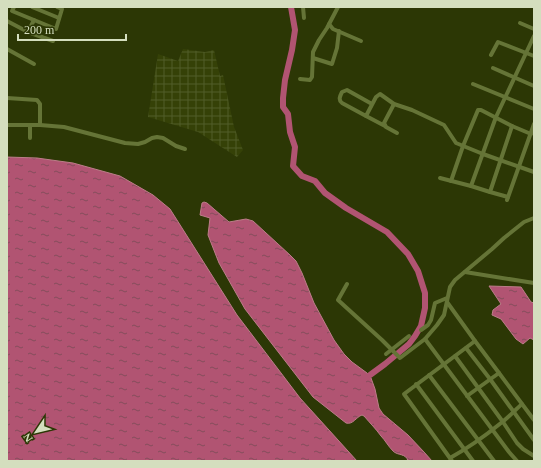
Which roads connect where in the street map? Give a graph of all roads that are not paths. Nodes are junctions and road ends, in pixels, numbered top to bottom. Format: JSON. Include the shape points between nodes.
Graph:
{"nodes":[{"id":1,"x":14,"y":7,"type":"edge"},
{"id":2,"x":32,"y":7,"type":"edge"},
{"id":3,"x":57,"y":7,"type":"edge"},
{"id":4,"x":303,"y":7,"type":"edge"},
{"id":5,"x":338,"y":7,"type":"edge"},
{"id":6,"x":59,"y":18,"type":"junction"},
{"id":7,"x":304,"y":18,"type":"dead end"},
{"id":8,"x":34,"y":20,"type":"junction"},
{"id":9,"x":7,"y":21,"type":"edge"},
{"id":10,"x":520,"y":23,"type":"dead end"},
{"id":11,"x":329,"y":24,"type":"junction"},
{"id":12,"x":534,"y":29,"type":"edge"},
{"id":13,"x":338,"y":31,"type":"junction"},
{"id":14,"x":28,"y":32,"type":"junction"},
{"id":15,"x":534,"y":36,"type":"edge"},
{"id":16,"x":53,"y":41,"type":"dead end"},
{"id":17,"x":361,"y":41,"type":"dead end"},
{"id":18,"x":7,"y":49,"type":"edge"},
{"id":19,"x":526,"y":53,"type":"junction"},
{"id":20,"x":491,"y":55,"type":"dead end"},
{"id":21,"x":534,"y":56,"type":"edge"},
{"id":22,"x":313,"y":58,"type":"junction"},
{"id":23,"x":34,"y":64,"type":"dead end"},
{"id":24,"x":493,"y":68,"type":"dead end"},
{"id":25,"x":515,"y":77,"type":"junction"},
{"id":26,"x":300,"y":80,"type":"dead end"},
{"id":27,"x":473,"y":84,"type":"dead end"},
{"id":28,"x":534,"y":86,"type":"edge"},
{"id":29,"x":506,"y":97,"type":"junction"},
{"id":30,"x":7,"y":98,"type":"edge"},
{"id":31,"x":372,"y":104,"type":"junction"},
{"id":32,"x":394,"y":104,"type":"junction"},
{"id":33,"x":534,"y":109,"type":"edge"},
{"id":34,"x":366,"y":116,"type":"junction"},
{"id":35,"x":496,"y":117,"type":"junction"},
{"id":36,"x":534,"y":124,"type":"edge"},
{"id":37,"x":7,"y":125,"type":"edge"},
{"id":38,"x":30,"y":125,"type":"junction"},
{"id":39,"x":40,"y":125,"type":"junction"},
{"id":40,"x":512,"y":126,"type":"junction"},
{"id":41,"x":386,"y":127,"type":"junction"},
{"id":42,"x":397,"y":133,"type":"dead end"},
{"id":43,"x":531,"y":134,"type":"junction"},
{"id":44,"x":30,"y":138,"type":"dead end"},
{"id":45,"x":463,"y":146,"type":"junction"},
{"id":46,"x":184,"y":149,"type":"dead end"},
{"id":47,"x":483,"y":154,"type":"junction"},
{"id":48,"x":500,"y":160,"type":"junction"},
{"id":49,"x":519,"y":167,"type":"junction"},
{"id":50,"x":534,"y":172,"type":"edge"},
{"id":51,"x":440,"y":178,"type":"dead end"},
{"id":52,"x":452,"y":181,"type":"junction"},
{"id":53,"x":471,"y":186,"type":"junction"},
{"id":54,"x":490,"y":192,"type":"junction"},
{"id":55,"x":534,"y":218,"type":"edge"},
{"id":56,"x":465,"y":272,"type":"junction"},
{"id":57,"x":347,"y":284,"type":"dead end"},
{"id":58,"x":534,"y":284,"type":"edge"},
{"id":59,"x":447,"y":300,"type":"junction"},
{"id":60,"x":455,"y":314,"type":"junction"},
{"id":61,"x":444,"y":315,"type":"junction"},
{"id":62,"x":421,"y":330,"type":"dead end"},
{"id":63,"x":409,"y":336,"type":"dead end"},
{"id":64,"x":424,"y":339,"type":"junction"},
{"id":65,"x":475,"y":341,"type":"junction"},
{"id":66,"x":466,"y":348,"type":"junction"},
{"id":67,"x":393,"y":350,"type":"junction"},
{"id":68,"x":386,"y":354,"type":"dead end"},
{"id":69,"x":455,"y":356,"type":"junction"},
{"id":70,"x":444,"y":365,"type":"junction"},
{"id":71,"x":499,"y":372,"type":"junction"},
{"id":72,"x":429,"y":375,"type":"junction"},
{"id":73,"x":490,"y":379,"type":"junction"},
{"id":74,"x":416,"y":384,"type":"junction"},
{"id":75,"x":478,"y":388,"type":"junction"},
{"id":76,"x":467,"y":396,"type":"junction"},
{"id":77,"x":522,"y":404,"type":"junction"},
{"id":78,"x":513,"y":411,"type":"junction"},
{"id":79,"x":534,"y":420,"type":"edge"},
{"id":80,"x":503,"y":422,"type":"junction"},
{"id":81,"x":492,"y":429,"type":"junction"},
{"id":82,"x":478,"y":440,"type":"junction"},
{"id":83,"x":534,"y":440,"type":"edge"},
{"id":84,"x":465,"y":450,"type":"junction"},
{"id":85,"x":534,"y":456,"type":"edge"},
{"id":86,"x":451,"y":460,"type":"edge"},
{"id":87,"x":473,"y":461,"type":"edge"},
{"id":88,"x":494,"y":461,"type":"edge"},
{"id":89,"x":517,"y":461,"type":"edge"}],
"edges":[{"from":1,"to":8,"type":"street","via":[[12,11]]},
{"from":2,"to":6,"type":"street"},
{"from":3,"to":6,"type":"street","via":[[62,9]]},
{"from":4,"to":7,"type":"street"},
{"from":5,"to":11,"type":"street"},
{"from":6,"to":8,"type":"street","via":[[56,28]]},
{"from":8,"to":14,"type":"street"},
{"from":9,"to":14,"type":"street"},
{"from":10,"to":12,"type":"street"},
{"from":11,"to":13,"type":"street"},
{"from":11,"to":22,"type":"street","via":[[313,52]]},
{"from":13,"to":17,"type":"street"},
{"from":13,"to":22,"type":"street","via":[[337,48],[332,64]]},
{"from":14,"to":16,"type":"street"},
{"from":15,"to":19,"type":"street"},
{"from":18,"to":23,"type":"street"},
{"from":19,"to":20,"type":"street","via":[[498,42]]},
{"from":19,"to":21,"type":"street"},
{"from":19,"to":25,"type":"street"},
{"from":22,"to":26,"type":"street","via":[[312,77],[310,80]]},
{"from":24,"to":25,"type":"street"},
{"from":25,"to":28,"type":"street"},
{"from":25,"to":29,"type":"street"},
{"from":27,"to":29,"type":"street"},
{"from":29,"to":33,"type":"street"},
{"from":29,"to":35,"type":"street"},
{"from":30,"to":39,"type":"street","via":[[37,100],[40,104]]},
{"from":31,"to":32,"type":"street","via":[[380,94]]},
{"from":31,"to":34,"type":"street"},
{"from":31,"to":34,"type":"street","via":[[347,90],[342,92],[339,98],[340,102]]},
{"from":32,"to":41,"type":"street","via":[[384,122]]},
{"from":32,"to":45,"type":"street","via":[[444,125],[456,143]]},
{"from":34,"to":41,"type":"street"},
{"from":35,"to":40,"type":"street"},
{"from":35,"to":45,"type":"street","via":[[478,110]]},
{"from":35,"to":47,"type":"street"},
{"from":36,"to":43,"type":"street"},
{"from":37,"to":38,"type":"street"},
{"from":38,"to":39,"type":"street"},
{"from":38,"to":44,"type":"street"},
{"from":39,"to":46,"type":"street","via":[[64,127],[125,143],[138,144],[157,137]]},
{"from":40,"to":43,"type":"street"},
{"from":40,"to":48,"type":"street"},
{"from":41,"to":42,"type":"street"},
{"from":43,"to":49,"type":"street"},
{"from":45,"to":47,"type":"street"},
{"from":45,"to":52,"type":"street"},
{"from":47,"to":48,"type":"street"},
{"from":47,"to":53,"type":"street"},
{"from":48,"to":49,"type":"street"},
{"from":48,"to":54,"type":"street"},
{"from":49,"to":50,"type":"street"},
{"from":49,"to":54,"type":"street","via":[[507,198]]},
{"from":51,"to":52,"type":"street"},
{"from":52,"to":53,"type":"street"},
{"from":53,"to":54,"type":"street"},
{"from":55,"to":56,"type":"street","via":[[524,222]]},
{"from":56,"to":58,"type":"street"},
{"from":56,"to":59,"type":"street","via":[[450,287]]},
{"from":57,"to":67,"type":"street","via":[[338,300]]},
{"from":59,"to":60,"type":"street"},
{"from":59,"to":61,"type":"street"},
{"from":59,"to":62,"type":"street","via":[[435,303],[428,325]]},
{"from":60,"to":61,"type":"street"},
{"from":60,"to":65,"type":"street"},
{"from":61,"to":64,"type":"street"},
{"from":63,"to":67,"type":"street"},
{"from":64,"to":67,"type":"street","via":[[400,358]]},
{"from":64,"to":70,"type":"street"},
{"from":65,"to":66,"type":"street"},
{"from":65,"to":71,"type":"street"},
{"from":66,"to":69,"type":"street"},
{"from":66,"to":73,"type":"street"},
{"from":67,"to":68,"type":"street"},
{"from":69,"to":70,"type":"street"},
{"from":69,"to":75,"type":"street"},
{"from":70,"to":72,"type":"street"},
{"from":70,"to":76,"type":"street"},
{"from":71,"to":73,"type":"street"},
{"from":71,"to":77,"type":"street"},
{"from":72,"to":74,"type":"street"},
{"from":72,"to":82,"type":"street"},
{"from":73,"to":75,"type":"street"},
{"from":73,"to":78,"type":"street"},
{"from":74,"to":84,"type":"street"},
{"from":74,"to":86,"type":"street","via":[[404,394]]},
{"from":75,"to":76,"type":"street"},
{"from":75,"to":80,"type":"street"},
{"from":76,"to":81,"type":"street"},
{"from":77,"to":78,"type":"street"},
{"from":77,"to":79,"type":"street"},
{"from":78,"to":80,"type":"street"},
{"from":78,"to":83,"type":"street"},
{"from":80,"to":81,"type":"street"},
{"from":80,"to":85,"type":"street","via":[[517,443]]},
{"from":81,"to":82,"type":"street"},
{"from":81,"to":89,"type":"street"},
{"from":82,"to":84,"type":"street"},
{"from":82,"to":88,"type":"street"},
{"from":84,"to":86,"type":"street"},
{"from":84,"to":87,"type":"street"}]}
